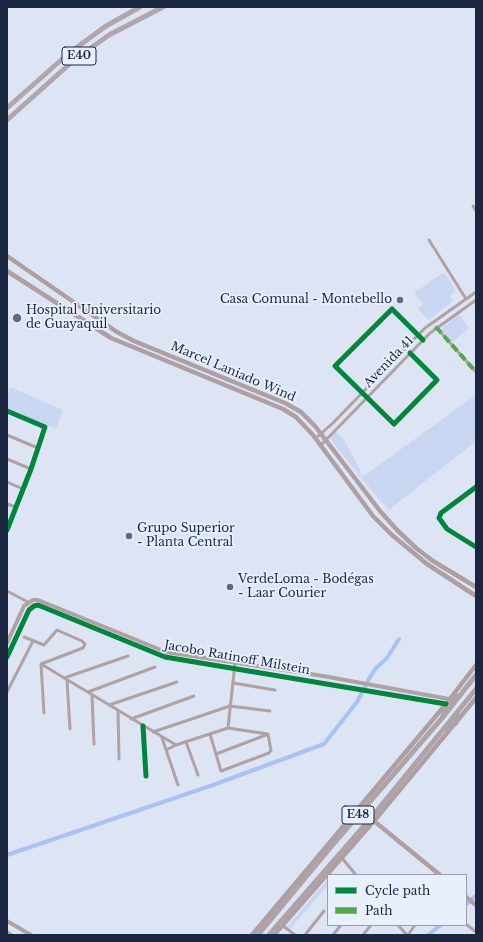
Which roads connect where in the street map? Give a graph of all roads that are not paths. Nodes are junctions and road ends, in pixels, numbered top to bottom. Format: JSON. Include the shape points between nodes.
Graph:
{"nodes":[{"id":1,"x":140,"y":7,"type":"edge"},
{"id":2,"x":162,"y":7,"type":"edge"},
{"id":3,"x":7,"y":108,"type":"edge"},
{"id":4,"x":7,"y":120,"type":"edge"},
{"id":5,"x":473,"y":206,"type":"dead end"},
{"id":6,"x":476,"y":210,"type":"edge"},
{"id":7,"x":429,"y":240,"type":"dead end"},
{"id":8,"x":7,"y":256,"type":"edge"},
{"id":9,"x":7,"y":271,"type":"edge"},
{"id":10,"x":476,"y":292,"type":"edge"},
{"id":11,"x":466,"y":299,"type":"junction"},
{"id":12,"x":476,"y":300,"type":"edge"},
{"id":13,"x":436,"y":327,"type":"junction"},
{"id":14,"x":418,"y":335,"type":"junction"},
{"id":15,"x":423,"y":340,"type":"junction"},
{"id":16,"x":410,"y":354,"type":"junction"},
{"id":17,"x":476,"y":372,"type":"edge"},
{"id":18,"x":363,"y":393,"type":"junction"},
{"id":19,"x":367,"y":397,"type":"junction"},
{"id":20,"x":7,"y":411,"type":"edge"},
{"id":21,"x":321,"y":434,"type":"junction"},
{"id":22,"x":7,"y":435,"type":"edge"},
{"id":23,"x":316,"y":438,"type":"junction"},
{"id":24,"x":326,"y":441,"type":"junction"},
{"id":25,"x":321,"y":445,"type":"junction"},
{"id":26,"x":38,"y":448,"type":"junction"},
{"id":27,"x":7,"y":459,"type":"edge"},
{"id":28,"x":31,"y":469,"type":"junction"},
{"id":29,"x":7,"y":482,"type":"edge"},
{"id":30,"x":476,"y":487,"type":"edge"},
{"id":31,"x":23,"y":489,"type":"junction"},
{"id":32,"x":7,"y":504,"type":"edge"},
{"id":33,"x":16,"y":507,"type":"junction"},
{"id":34,"x":7,"y":527,"type":"edge"},
{"id":35,"x":476,"y":547,"type":"edge"},
{"id":36,"x":476,"y":587,"type":"edge"},
{"id":37,"x":7,"y":591,"type":"edge"},
{"id":38,"x":476,"y":596,"type":"edge"},
{"id":39,"x":28,"y":602,"type":"junction"},
{"id":40,"x":97,"y":627,"type":"junction"},
{"id":41,"x":24,"y":637,"type":"dead end"},
{"id":42,"x":34,"y":641,"type":"junction"},
{"id":43,"x":7,"y":643,"type":"edge"},
{"id":44,"x":128,"y":656,"type":"dead end"},
{"id":45,"x":7,"y":657,"type":"edge"},
{"id":46,"x":235,"y":663,"type":"junction"},
{"id":47,"x":41,"y":664,"type":"junction"},
{"id":48,"x":476,"y":665,"type":"edge"},
{"id":49,"x":155,"y":667,"type":"dead end"},
{"id":50,"x":234,"y":669,"type":"junction"},
{"id":51,"x":476,"y":675,"type":"edge"},
{"id":52,"x":66,"y":679,"type":"junction"},
{"id":53,"x":177,"y":682,"type":"dead end"},
{"id":54,"x":233,"y":683,"type":"junction"},
{"id":55,"x":476,"y":689,"type":"edge"},
{"id":56,"x":275,"y":690,"type":"dead end"},
{"id":57,"x":7,"y":692,"type":"edge"},
{"id":58,"x":88,"y":692,"type":"junction"},
{"id":59,"x":462,"y":693,"type":"junction"},
{"id":60,"x":92,"y":695,"type":"junction"},
{"id":61,"x":194,"y":696,"type":"dead end"},
{"id":62,"x":476,"y":698,"type":"edge"},
{"id":63,"x":447,"y":702,"type":"junction"},
{"id":64,"x":109,"y":705,"type":"junction"},
{"id":65,"x":230,"y":706,"type":"junction"},
{"id":66,"x":118,"y":711,"type":"junction"},
{"id":67,"x":270,"y":711,"type":"dead end"},
{"id":68,"x":457,"y":712,"type":"junction"},
{"id":69,"x":44,"y":713,"type":"dead end"},
{"id":70,"x":443,"y":717,"type":"junction"},
{"id":71,"x":131,"y":719,"type":"junction"},
{"id":72,"x":456,"y":723,"type":"junction"},
{"id":73,"x":143,"y":726,"type":"junction"},
{"id":74,"x":228,"y":728,"type":"junction"},
{"id":75,"x":70,"y":729,"type":"dead end"},
{"id":76,"x":443,"y":730,"type":"junction"},
{"id":77,"x":153,"y":732,"type":"junction"},
{"id":78,"x":210,"y":734,"type":"junction"},
{"id":79,"x":268,"y":734,"type":"junction"},
{"id":80,"x":162,"y":738,"type":"junction"},
{"id":81,"x":186,"y":742,"type":"junction"},
{"id":82,"x":94,"y":744,"type":"dead end"},
{"id":83,"x":176,"y":745,"type":"junction"},
{"id":84,"x":166,"y":750,"type":"junction"},
{"id":85,"x":216,"y":754,"type":"junction"},
{"id":86,"x":119,"y":759,"type":"dead end"},
{"id":87,"x":198,"y":775,"type":"dead end"},
{"id":88,"x":146,"y":776,"type":"dead end"},
{"id":89,"x":178,"y":785,"type":"dead end"},
{"id":90,"x":373,"y":820,"type":"junction"},
{"id":91,"x":343,"y":850,"type":"junction"},
{"id":92,"x":342,"y":858,"type":"junction"},
{"id":93,"x":334,"y":861,"type":"junction"},
{"id":94,"x":328,"y":874,"type":"edge"},
{"id":95,"x":355,"y":874,"type":"edge"},
{"id":96,"x":439,"y":874,"type":"edge"},
{"id":97,"x":327,"y":875,"type":"edge"},
{"id":98,"x":296,"y":888,"type":"junction"},
{"id":99,"x":287,"y":893,"type":"junction"},
{"id":100,"x":467,"y":898,"type":"edge"},
{"id":101,"x":285,"y":902,"type":"junction"},
{"id":102,"x":476,"y":905,"type":"edge"},
{"id":103,"x":324,"y":911,"type":"dead end"},
{"id":104,"x":275,"y":913,"type":"junction"},
{"id":105,"x":290,"y":916,"type":"joint"},
{"id":106,"x":7,"y":921,"type":"edge"},
{"id":107,"x":281,"y":924,"type":"junction"},
{"id":108,"x":467,"y":925,"type":"edge"},
{"id":109,"x":340,"y":926,"type":"edge"},
{"id":110,"x":370,"y":926,"type":"edge"},
{"id":111,"x":399,"y":926,"type":"edge"},
{"id":112,"x":414,"y":926,"type":"edge"},
{"id":113,"x":7,"y":932,"type":"edge"},
{"id":114,"x":257,"y":932,"type":"edge"},
{"id":115,"x":476,"y":932,"type":"edge"},
{"id":116,"x":11,"y":935,"type":"edge"},
{"id":117,"x":31,"y":935,"type":"edge"},
{"id":118,"x":252,"y":935,"type":"edge"},
{"id":119,"x":271,"y":935,"type":"edge"},
{"id":120,"x":295,"y":935,"type":"edge"},
{"id":121,"x":305,"y":935,"type":"edge"},
{"id":122,"x":333,"y":935,"type":"edge"},
{"id":123,"x":363,"y":935,"type":"edge"},
{"id":124,"x":407,"y":935,"type":"edge"}],
"edges":[{"from":1,"to":3,"type":"highway","number":"E40","via":[[106,26],[69,53]]},
{"from":2,"to":4,"type":"highway","number":"E40","via":[[109,34],[74,60]]},
{"from":5,"to":6,"type":"street"},
{"from":7,"to":11,"type":"street"},
{"from":8,"to":21,"type":"main road","name":"Marcel Laniado Wind","via":[[134,342],[285,403],[301,412]]},
{"from":9,"to":23,"type":"main road","name":"Marcel Laniado Wind","via":[[111,338],[283,409],[296,417]]},
{"from":10,"to":11,"type":"street","name":"Avenida 41"},
{"from":11,"to":14,"type":"street","name":"Avenida 41"},
{"from":12,"to":13,"type":"street","name":"Avenida 41"},
{"from":13,"to":15,"type":"street","name":"Avenida 41"},
{"from":13,"to":17,"type":"street"},
{"from":14,"to":15,"type":"street"},
{"from":14,"to":18,"type":"street","name":"Avenida 41"},
{"from":14,"to":18,"type":"street","via":[[392,309],[335,366]]},
{"from":15,"to":16,"type":"street","name":"Avenida 41"},
{"from":16,"to":19,"type":"street","name":"Avenida 41"},
{"from":16,"to":19,"type":"street","via":[[437,380],[394,424]]},
{"from":18,"to":19,"type":"street"},
{"from":18,"to":21,"type":"street","name":"Avenida 41"},
{"from":19,"to":24,"type":"street","name":"Avenida 41"},
{"from":20,"to":26,"type":"street","via":[[44,425]]},
{"from":21,"to":23,"type":"street","name":"Avenida 41"},
{"from":21,"to":24,"type":"main road","name":"Marcel Laniado Wind"},
{"from":22,"to":26,"type":"street"},
{"from":23,"to":25,"type":"main road","name":"Marcel Laniado Wind"},
{"from":24,"to":25,"type":"street","name":"Avenida 41"},
{"from":24,"to":36,"type":"main road","name":"Marcel Laniado Wind","via":[[397,530],[434,561]]},
{"from":25,"to":38,"type":"main road","name":"Marcel Laniado Wind","via":[[373,516],[392,535],[427,564]]},
{"from":26,"to":28,"type":"street"},
{"from":27,"to":28,"type":"street"},
{"from":28,"to":31,"type":"street"},
{"from":29,"to":31,"type":"street"},
{"from":30,"to":35,"type":"street","via":[[441,513],[440,518],[447,529]]},
{"from":31,"to":33,"type":"street"},
{"from":32,"to":33,"type":"street"},
{"from":33,"to":34,"type":"street"},
{"from":37,"to":39,"type":"street"},
{"from":39,"to":40,"type":"street","name":"Jacobo Ratinoff Milstein","via":[[38,600]]},
{"from":39,"to":43,"type":"street"},
{"from":40,"to":45,"type":"street","name":"Jacobo Ratinoff Milstein","via":[[34,606],[29,610]]},
{"from":40,"to":46,"type":"street","name":"Jacobo Ratinoff Milstein","via":[[166,652]]},
{"from":40,"to":50,"type":"street","name":"Jacobo Ratinoff Milstein","via":[[164,657]]},
{"from":41,"to":42,"type":"street"},
{"from":42,"to":47,"type":"street","via":[[44,645],[57,630],[85,644],[83,648]]},
{"from":42,"to":57,"type":"street"},
{"from":44,"to":52,"type":"street"},
{"from":46,"to":50,"type":"street"},
{"from":46,"to":63,"type":"street","name":"Jacobo Ratinoff Milstein","via":[[323,676]]},
{"from":47,"to":52,"type":"street"},
{"from":47,"to":69,"type":"street"},
{"from":48,"to":63,"type":"main road","number":"E48"},
{"from":49,"to":58,"type":"street"},
{"from":50,"to":54,"type":"street"},
{"from":50,"to":63,"type":"street","name":"Jacobo Ratinoff Milstein"},
{"from":51,"to":59,"type":"main road","number":"E48"},
{"from":52,"to":58,"type":"street"},
{"from":52,"to":75,"type":"street"},
{"from":53,"to":64,"type":"street"},
{"from":54,"to":56,"type":"street"},
{"from":54,"to":65,"type":"street"},
{"from":55,"to":68,"type":"main road","number":"E48"},
{"from":58,"to":60,"type":"street"},
{"from":59,"to":63,"type":"main road"},
{"from":59,"to":70,"type":"main road","number":"E48"},
{"from":60,"to":64,"type":"street"},
{"from":60,"to":82,"type":"street"},
{"from":61,"to":71,"type":"street"},
{"from":62,"to":72,"type":"main road","number":"E48"},
{"from":63,"to":70,"type":"main road"},
{"from":63,"to":99,"type":"main road","number":"E48"},
{"from":64,"to":66,"type":"street"},
{"from":65,"to":67,"type":"street"},
{"from":65,"to":74,"type":"street"},
{"from":65,"to":77,"type":"street"},
{"from":66,"to":71,"type":"street"},
{"from":66,"to":86,"type":"street"},
{"from":68,"to":72,"type":"main road"},
{"from":68,"to":76,"type":"main road","number":"E48"},
{"from":70,"to":98,"type":"main road","number":"E48"},
{"from":71,"to":73,"type":"street"},
{"from":72,"to":76,"type":"main road"},
{"from":72,"to":90,"type":"main road","number":"E48"},
{"from":73,"to":77,"type":"street"},
{"from":73,"to":88,"type":"street"},
{"from":74,"to":78,"type":"street"},
{"from":74,"to":79,"type":"street"},
{"from":76,"to":90,"type":"main road","number":"E48"},
{"from":77,"to":80,"type":"street"},
{"from":78,"to":81,"type":"street"},
{"from":78,"to":85,"type":"street"},
{"from":79,"to":85,"type":"street"},
{"from":79,"to":85,"type":"street","via":[[271,745],[269,754],[221,771]]},
{"from":80,"to":83,"type":"street"},
{"from":80,"to":84,"type":"street"},
{"from":81,"to":83,"type":"street"},
{"from":81,"to":87,"type":"street"},
{"from":83,"to":84,"type":"street"},
{"from":84,"to":89,"type":"street"},
{"from":90,"to":91,"type":"main road","number":"E48"},
{"from":90,"to":92,"type":"main road","number":"E48"},
{"from":90,"to":96,"type":"main road"},
{"from":91,"to":92,"type":"main road"},
{"from":91,"to":93,"type":"main road","number":"E48"},
{"from":92,"to":93,"type":"main road"},
{"from":92,"to":94,"type":"main road","number":"E48"},
{"from":92,"to":95,"type":"street"},
{"from":93,"to":107,"type":"main road","number":"E48"},
{"from":97,"to":105,"type":"main road","number":"E48"},
{"from":98,"to":99,"type":"main road"},
{"from":98,"to":101,"type":"main road","number":"E48"},
{"from":99,"to":101,"type":"main road"},
{"from":99,"to":114,"type":"main road","number":"E48"},
{"from":100,"to":102,"type":"main road"},
{"from":101,"to":104,"type":"main road","number":"E48"},
{"from":103,"to":121,"type":"street"},
{"from":104,"to":114,"type":"main road"},
{"from":104,"to":114,"type":"main road","number":"E48"},
{"from":105,"to":107,"type":"main road"},
{"from":106,"to":117,"type":"street"},
{"from":107,"to":119,"type":"main road"},
{"from":107,"to":119,"type":"main road","number":"E48","via":[[275,927]]},
{"from":107,"to":120,"type":"street"},
{"from":108,"to":115,"type":"street"},
{"from":109,"to":122,"type":"street"},
{"from":110,"to":123,"type":"street"},
{"from":111,"to":124,"type":"street"},
{"from":112,"to":124,"type":"street"},
{"from":113,"to":116,"type":"street"},
{"from":114,"to":118,"type":"main road","number":"E48"}]}
